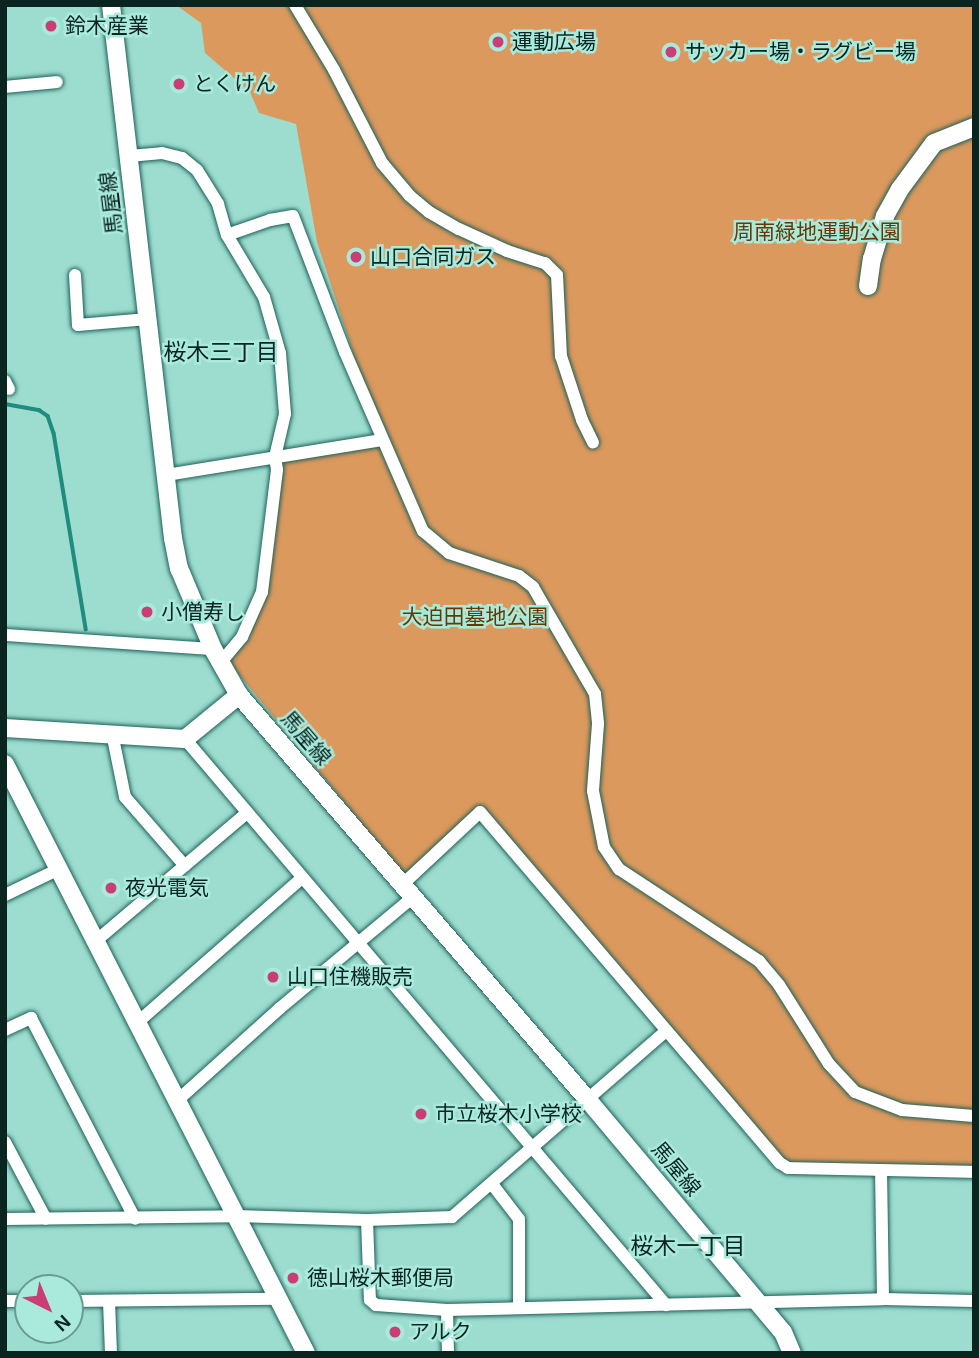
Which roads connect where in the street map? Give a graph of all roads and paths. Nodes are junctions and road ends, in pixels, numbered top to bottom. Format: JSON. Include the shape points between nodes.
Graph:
{"nodes":[{"id":1,"x":111,"y":5,"type":"edge"},
{"id":2,"x":295,"y":5,"type":"edge"},
{"id":3,"x":57,"y":82,"type":"dead end"},
{"id":4,"x":5,"y":87,"type":"edge"},
{"id":5,"x":974,"y":127,"type":"edge"},
{"id":6,"x":129,"y":156,"type":"junction"},
{"id":7,"x":227,"y":235,"type":"junction"},
{"id":8,"x":75,"y":275,"type":"dead end"},
{"id":9,"x":868,"y":286,"type":"dead end"},
{"id":10,"x":148,"y":319,"type":"junction"},
{"id":11,"x":382,"y":440,"type":"junction"},
{"id":12,"x":593,"y":443,"type":"dead end"},
{"id":13,"x":275,"y":457,"type":"junction"},
{"id":14,"x":166,"y":475,"type":"junction"},
{"id":15,"x":5,"y":635,"type":"edge"},
{"id":16,"x":216,"y":656,"type":"junction"},
{"id":17,"x":239,"y":695,"type":"junction"},
{"id":18,"x":5,"y":729,"type":"edge"},
{"id":19,"x":112,"y":733,"type":"junction"},
{"id":20,"x":185,"y":739,"type":"junction"},
{"id":21,"x":5,"y":764,"type":"edge"},
{"id":22,"x":13,"y":797,"type":"edge"},
{"id":23,"x":247,"y":813,"type":"junction"},
{"id":24,"x":185,"y":866,"type":"junction"},
{"id":25,"x":59,"y":869,"type":"junction"},
{"id":26,"x":301,"y":879,"type":"junction"},
{"id":27,"x":408,"y":891,"type":"junction"},
{"id":28,"x":5,"y":895,"type":"edge"},
{"id":29,"x":97,"y":940,"type":"junction"},
{"id":30,"x":359,"y":943,"type":"junction"},
{"id":31,"x":138,"y":1022,"type":"junction"},
{"id":32,"x":5,"y":1030,"type":"edge"},
{"id":33,"x":666,"y":1031,"type":"junction"},
{"id":34,"x":179,"y":1099,"type":"junction"},
{"id":35,"x":588,"y":1100,"type":"junction"},
{"id":36,"x":974,"y":1116,"type":"edge"},
{"id":37,"x":5,"y":1142,"type":"edge"},
{"id":38,"x":534,"y":1147,"type":"junction"},
{"id":39,"x":881,"y":1170,"type":"junction"},
{"id":40,"x":974,"y":1172,"type":"edge"},
{"id":41,"x":492,"y":1184,"type":"junction"},
{"id":42,"x":236,"y":1216,"type":"junction"},
{"id":43,"x":5,"y":1219,"type":"edge"},
{"id":44,"x":46,"y":1219,"type":"junction"},
{"id":45,"x":135,"y":1219,"type":"junction"},
{"id":46,"x":367,"y":1220,"type":"junction"},
{"id":47,"x":278,"y":1299,"type":"junction"},
{"id":48,"x":883,"y":1299,"type":"junction"},
{"id":49,"x":84,"y":1301,"type":"edge"},
{"id":50,"x":109,"y":1301,"type":"junction"},
{"id":51,"x":974,"y":1301,"type":"edge"},
{"id":52,"x":759,"y":1303,"type":"junction"},
{"id":53,"x":666,"y":1304,"type":"junction"},
{"id":54,"x":519,"y":1308,"type":"junction"},
{"id":55,"x":447,"y":1310,"type":"junction"},
{"id":56,"x":111,"y":1353,"type":"edge"},
{"id":57,"x":306,"y":1353,"type":"edge"},
{"id":58,"x":448,"y":1353,"type":"edge"},
{"id":59,"x":792,"y":1353,"type":"edge"}],
"edges":[{"from":1,"to":6,"type":"street","name":"馬屋線"},
{"from":2,"to":12,"type":"street","via":[[382,163],[410,196],[459,229],[545,262],[557,275],[561,356]]},
{"from":3,"to":4,"type":"street"},
{"from":5,"to":9,"type":"street","via":[[934,143],[900,189],[872,258]]},
{"from":6,"to":7,"type":"street","via":[[162,153],[182,158],[197,170],[218,204]]},
{"from":6,"to":10,"type":"street","name":"馬屋線"},
{"from":7,"to":11,"type":"street","via":[[293,216]]},
{"from":7,"to":13,"type":"street","via":[[264,297],[275,333],[285,414]]},
{"from":8,"to":10,"type":"street","via":[[78,325]]},
{"from":10,"to":14,"type":"street","name":"馬屋線"},
{"from":11,"to":13,"type":"street"},
{"from":11,"to":36,"type":"street","via":[[412,512],[430,539],[458,557],[528,581],[591,683],[598,715],[592,774],[597,821],[604,847],[619,869],[759,961],[829,1064],[855,1092],[885,1107]]},
{"from":13,"to":14,"type":"street"},
{"from":13,"to":16,"type":"street","via":[[258,607],[242,637]]},
{"from":14,"to":16,"type":"street","name":"馬屋線","via":[[179,568]]},
{"from":15,"to":16,"type":"street"},
{"from":16,"to":17,"type":"street","name":"馬屋線"},
{"from":17,"to":20,"type":"street"},
{"from":17,"to":27,"type":"street","name":"馬屋線"},
{"from":18,"to":19,"type":"street"},
{"from":19,"to":20,"type":"street"},
{"from":19,"to":24,"type":"street","via":[[125,797]]},
{"from":20,"to":23,"type":"street"},
{"from":21,"to":22,"type":"street"},
{"from":22,"to":25,"type":"street"},
{"from":23,"to":24,"type":"street"},
{"from":23,"to":26,"type":"street"},
{"from":24,"to":29,"type":"street"},
{"from":25,"to":28,"type":"street"},
{"from":25,"to":29,"type":"street"},
{"from":26,"to":30,"type":"street"},
{"from":26,"to":31,"type":"street"},
{"from":27,"to":30,"type":"street"},
{"from":27,"to":33,"type":"street","via":[[480,812]]},
{"from":27,"to":35,"type":"street","name":"馬屋線"},
{"from":29,"to":31,"type":"street"},
{"from":30,"to":34,"type":"street"},
{"from":30,"to":38,"type":"street"},
{"from":31,"to":34,"type":"street"},
{"from":32,"to":45,"type":"street","via":[[31,1018]]},
{"from":33,"to":35,"type":"street"},
{"from":33,"to":39,"type":"street","via":[[780,1164]]},
{"from":34,"to":42,"type":"street"},
{"from":35,"to":38,"type":"street"},
{"from":35,"to":52,"type":"street","name":"馬屋線"},
{"from":37,"to":44,"type":"street"},
{"from":38,"to":41,"type":"street"},
{"from":38,"to":53,"type":"street"},
{"from":39,"to":40,"type":"street"},
{"from":39,"to":48,"type":"street"},
{"from":41,"to":46,"type":"street","via":[[452,1217]]},
{"from":41,"to":54,"type":"street","via":[[519,1219]]},
{"from":42,"to":45,"type":"street"},
{"from":42,"to":46,"type":"street"},
{"from":42,"to":47,"type":"street"},
{"from":43,"to":44,"type":"street"},
{"from":44,"to":45,"type":"street"},
{"from":46,"to":55,"type":"street","via":[[370,1300],[376,1305]]},
{"from":47,"to":50,"type":"street"},
{"from":47,"to":57,"type":"street"},
{"from":48,"to":51,"type":"street"},
{"from":48,"to":52,"type":"street"},
{"from":49,"to":50,"type":"street"},
{"from":50,"to":56,"type":"street"},
{"from":52,"to":53,"type":"street"},
{"from":52,"to":59,"type":"street","name":"馬屋線","via":[[783,1332]]},
{"from":53,"to":54,"type":"street"},
{"from":54,"to":55,"type":"street"},
{"from":55,"to":58,"type":"street"}]}
